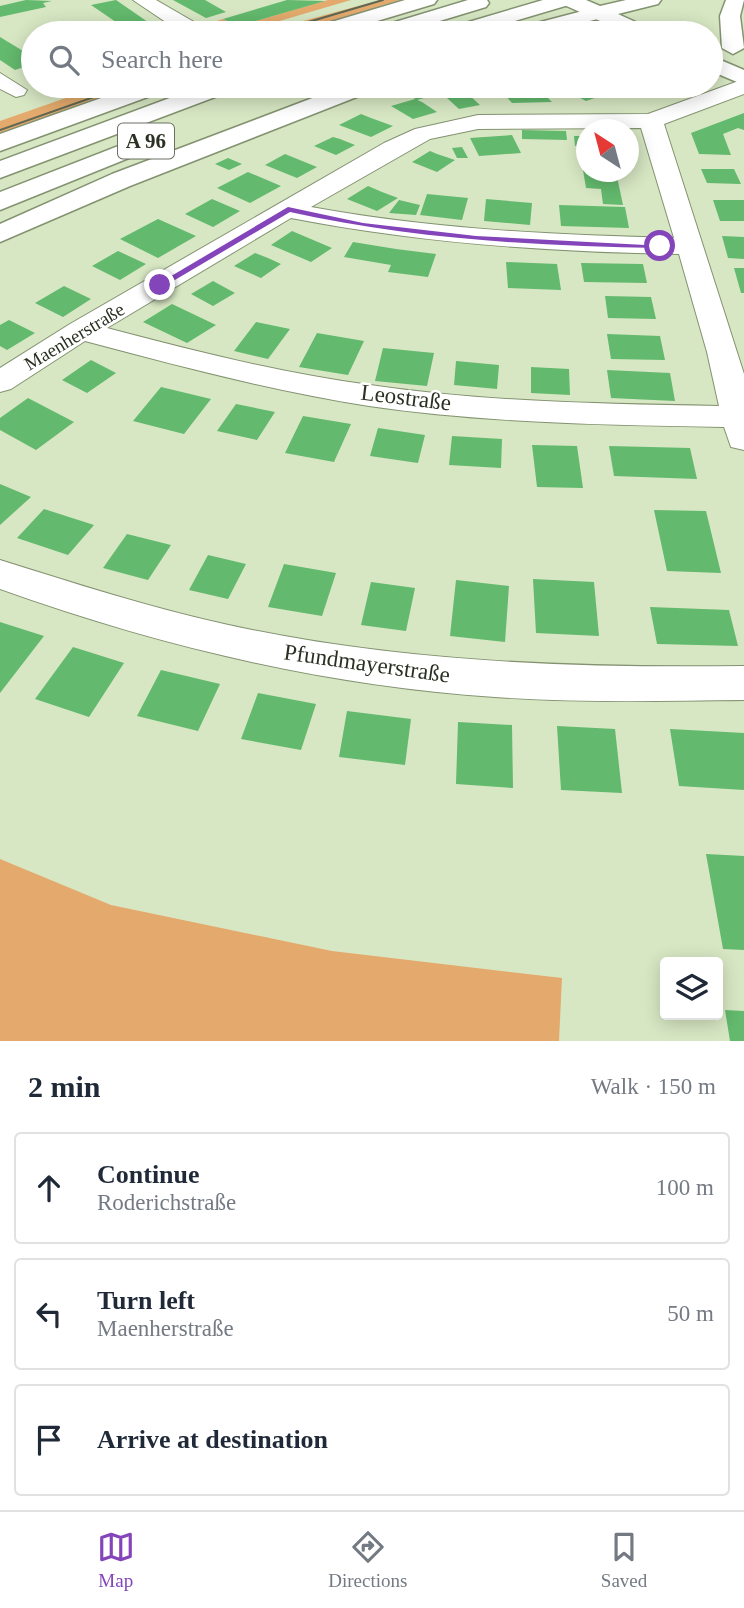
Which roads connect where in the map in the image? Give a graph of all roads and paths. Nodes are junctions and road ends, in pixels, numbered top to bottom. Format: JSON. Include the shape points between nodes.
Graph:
{"nodes":[{"id":1,"x":143,"y":0,"type":"edge"},
{"id":2,"x":427,"y":0,"type":"edge"},
{"id":3,"x":491,"y":0,"type":"edge"},
{"id":4,"x":567,"y":0,"type":"edge"},
{"id":5,"x":652,"y":0,"type":"edge"},
{"id":6,"x":736,"y":0,"type":"edge"},
{"id":7,"x":594,"y":11,"type":"junction"},
{"id":8,"x":176,"y":21,"type":"edge"},
{"id":9,"x":356,"y":21,"type":"edge"},
{"id":10,"x":420,"y":21,"type":"edge"},
{"id":11,"x":494,"y":21,"type":"edge"},
{"id":12,"x":561,"y":21,"type":"edge"},
{"id":13,"x":617,"y":21,"type":"edge"},
{"id":14,"x":739,"y":51,"type":"edge"},
{"id":15,"x":723,"y":68,"type":"edge"},
{"id":16,"x":744,"y":78,"type":"edge"},
{"id":17,"x":744,"y":86,"type":"edge"},
{"id":18,"x":723,"y":94,"type":"edge"},
{"id":19,"x":123,"y":98,"type":"edge"},
{"id":20,"x":191,"y":98,"type":"edge"},
{"id":21,"x":333,"y":98,"type":"edge"},
{"id":22,"x":712,"y":98,"type":"edge"},
{"id":23,"x":651,"y":121,"type":"junction"},
{"id":24,"x":176,"y":130,"type":"dead end"},
{"id":25,"x":0,"y":143,"type":"edge"},
{"id":26,"x":0,"y":170,"type":"edge"},
{"id":27,"x":0,"y":202,"type":"edge"},
{"id":28,"x":288,"y":210,"type":"junction"},
{"id":29,"x":0,"y":234,"type":"edge"},
{"id":30,"x":688,"y":246,"type":"junction"},
{"id":31,"x":81,"y":330,"type":"junction"},
{"id":32,"x":734,"y":352,"type":"edge"},
{"id":33,"x":0,"y":382,"type":"edge"},
{"id":34,"x":741,"y":429,"type":"edge"},
{"id":35,"x":0,"y":574,"type":"edge"},
{"id":36,"x":744,"y":683,"type":"edge"}],
"edges":[{"from":1,"to":8,"type":"street"},
{"from":2,"to":9,"type":"main road"},
{"from":3,"to":10,"type":"main road"},
{"from":4,"to":7,"type":"main road"},
{"from":4,"to":11,"type":"main road"},
{"from":5,"to":7,"type":"main road"},
{"from":6,"to":14,"type":"main road","via":[[730,16]]},
{"from":7,"to":12,"type":"main road"},
{"from":7,"to":13,"type":"main road"},
{"from":15,"to":16,"type":"main road"},
{"from":17,"to":18,"type":"street"},
{"from":19,"to":25,"type":"main road"},
{"from":20,"to":26,"type":"main road","number":"A 96"},
{"from":21,"to":29,"type":"main road","via":[[121,180]]},
{"from":22,"to":23,"type":"street"},
{"from":23,"to":28,"type":"street","name":"Maenherstraße","via":[[502,120],[452,125],[393,148]]},
{"from":23,"to":30,"type":"street"},
{"from":24,"to":27,"type":"main road","number":"A 96"},
{"from":28,"to":30,"type":"street","via":[[363,226],[476,238]]},
{"from":28,"to":31,"type":"street","name":"Maenherstraße"},
{"from":30,"to":32,"type":"street"},
{"from":31,"to":33,"type":"street","name":"Maenherstraße"},
{"from":31,"to":34,"type":"street","name":"Leostraße","via":[[223,369],[411,401]]},
{"from":32,"to":34,"type":"street"},
{"from":35,"to":36,"type":"street","name":"Pfundmayerstraße","via":[[82,604],[220,641],[359,664],[460,677]]}]}
